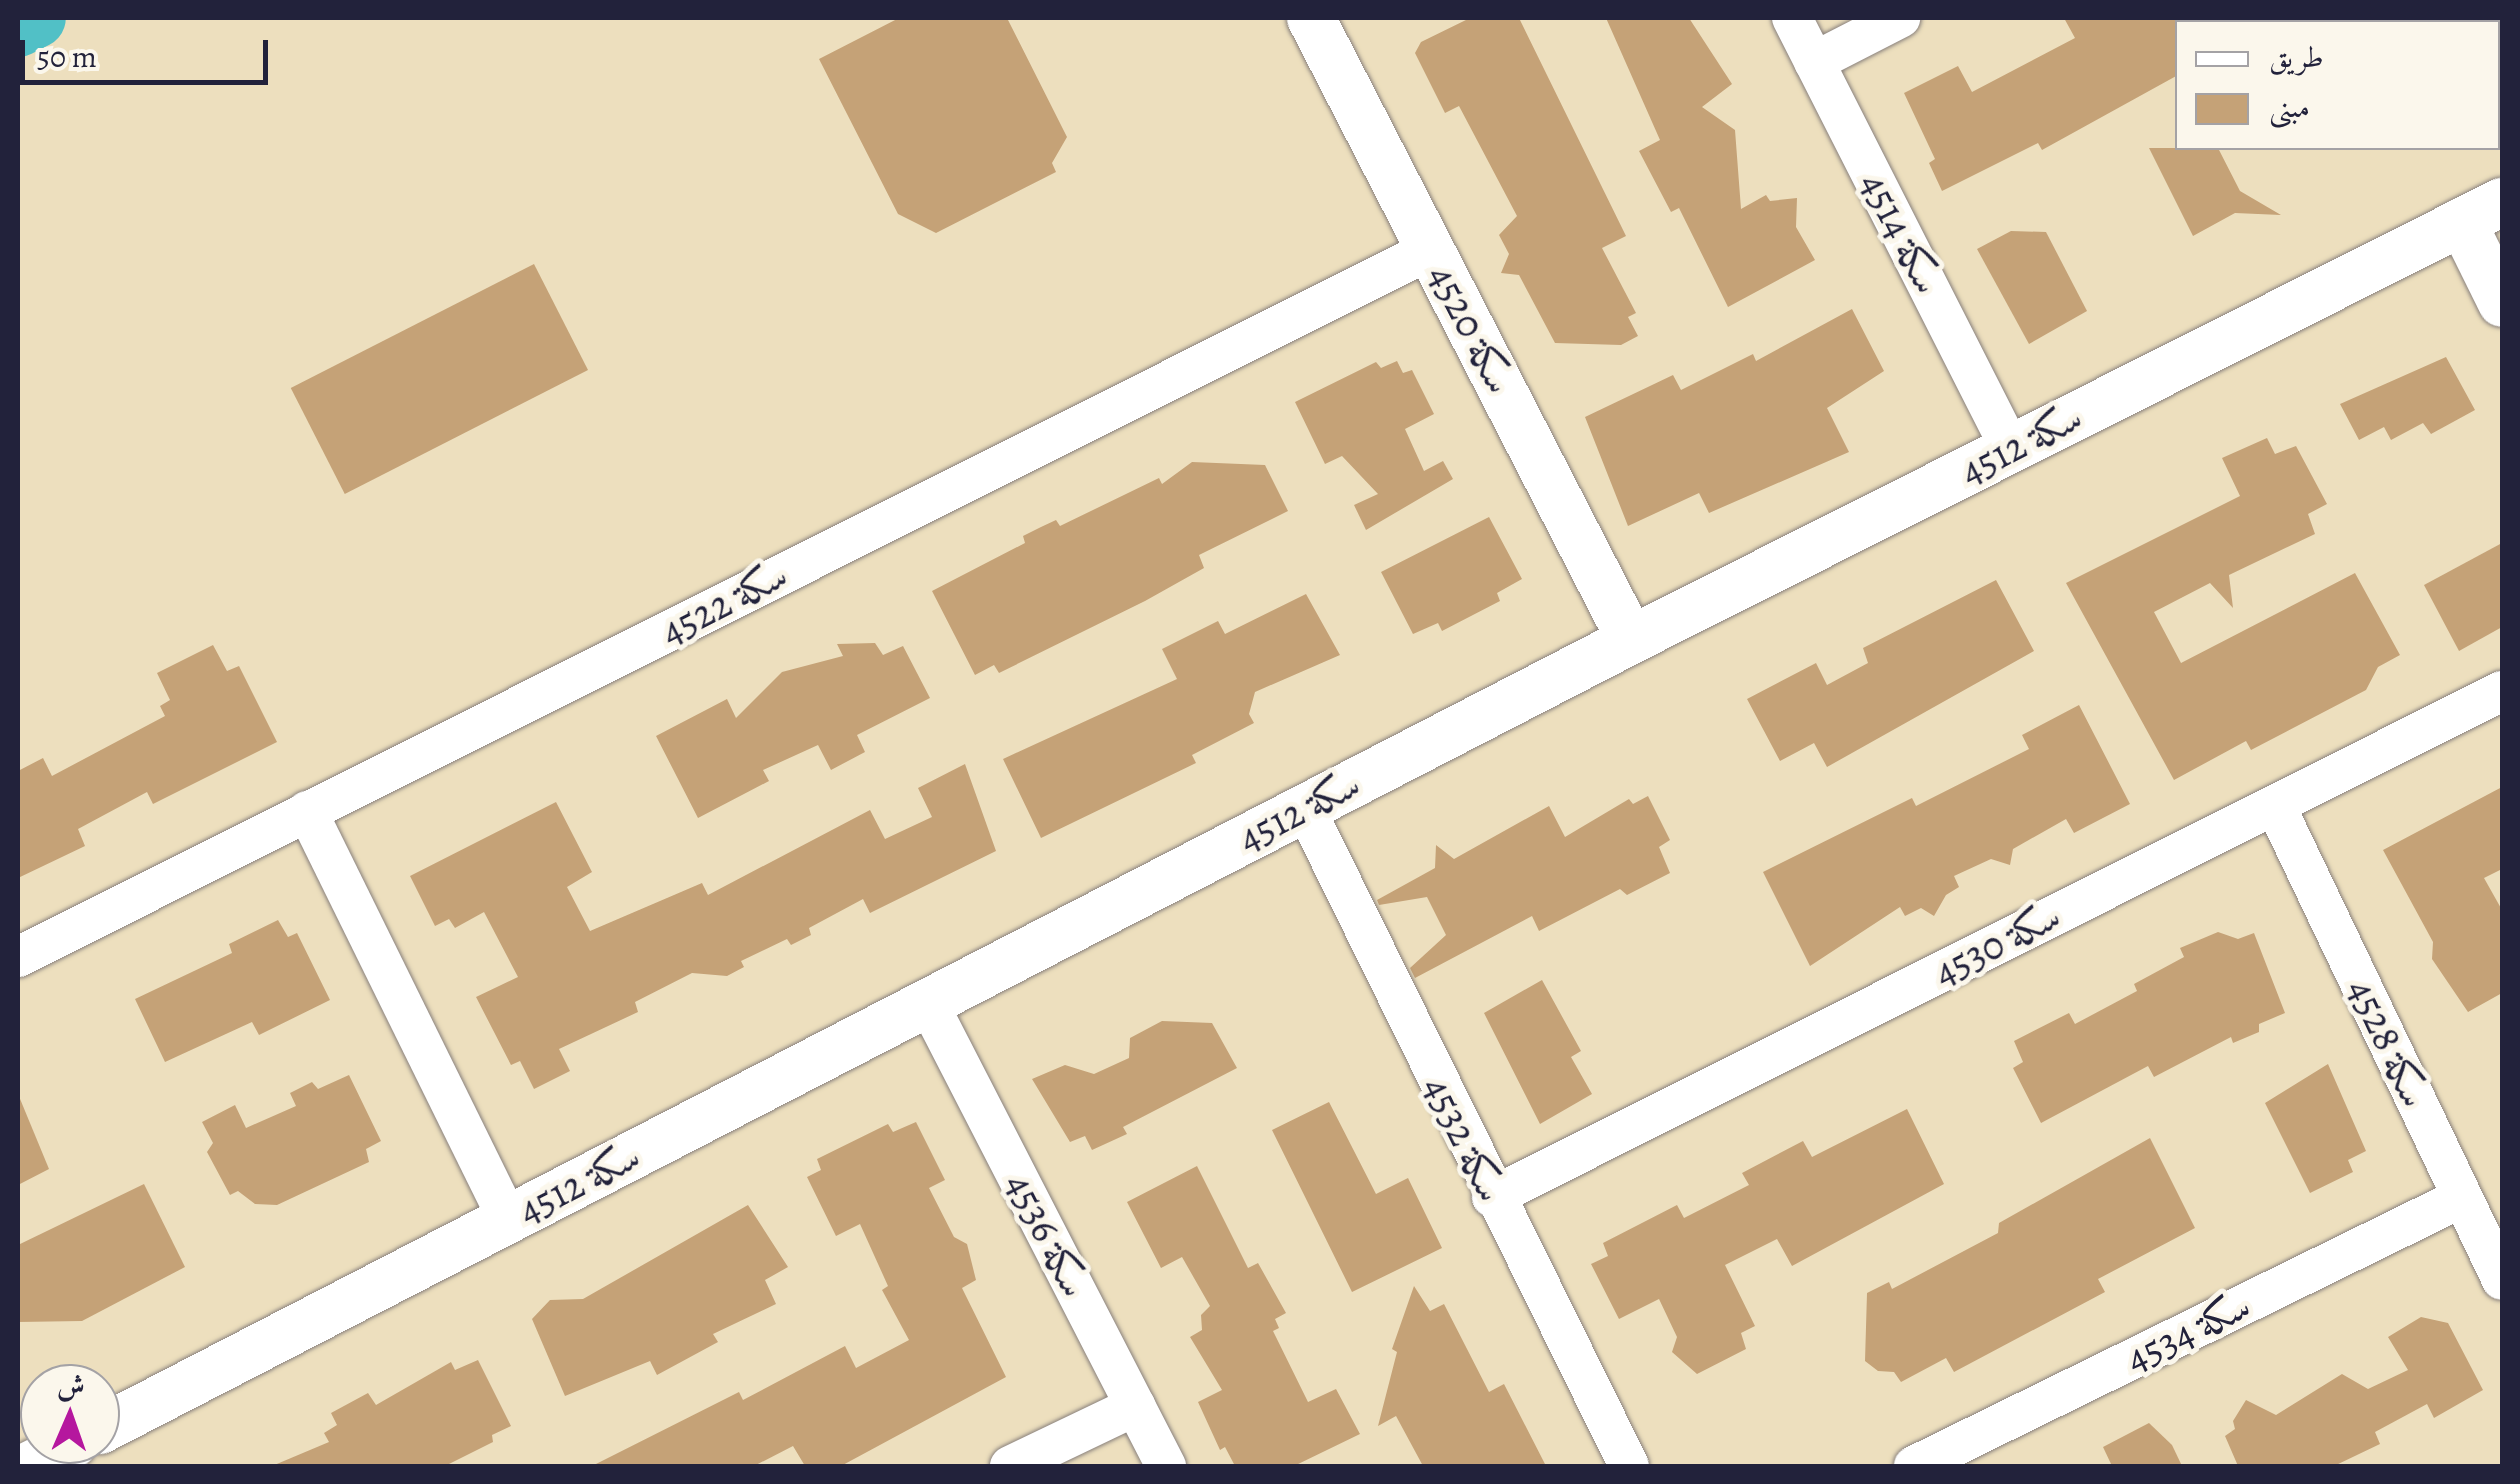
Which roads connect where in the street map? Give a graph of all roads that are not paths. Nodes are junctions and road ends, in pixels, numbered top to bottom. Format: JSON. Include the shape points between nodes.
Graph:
{"nodes":[{"id":1,"x":1311,"y":18,"type":"edge"},
{"id":2,"x":1792,"y":18,"type":"edge"},
{"id":3,"x":1900,"y":18,"type":"edge"},
{"id":4,"x":1814,"y":62,"type":"junction"},
{"id":5,"x":2482,"y":212,"type":"edge"},
{"id":6,"x":1430,"y":250,"type":"junction"},
{"id":7,"x":2502,"y":303,"type":"edge"},
{"id":8,"x":2011,"y":449,"type":"junction"},
{"id":9,"x":1631,"y":640,"type":"junction"},
{"id":10,"x":2502,"y":691,"type":"edge"},
{"id":11,"x":2275,"y":806,"type":"junction"},
{"id":12,"x":1305,"y":808,"type":"junction"},
{"id":13,"x":307,"y":811,"type":"junction"},
{"id":14,"x":18,"y":957,"type":"edge"},
{"id":15,"x":928,"y":1003,"type":"junction"},
{"id":16,"x":1492,"y":1197,"type":"junction"},
{"id":17,"x":2461,"y":1198,"type":"junction"},
{"id":18,"x":508,"y":1219,"type":"junction"},
{"id":19,"x":2502,"y":1280,"type":"edge"},
{"id":20,"x":1135,"y":1406,"type":"junction"},
{"id":21,"x":120,"y":1420,"type":"edge"},
{"id":22,"x":1010,"y":1466,"type":"edge"},
{"id":23,"x":1166,"y":1466,"type":"edge"},
{"id":24,"x":1629,"y":1466,"type":"edge"},
{"id":25,"x":1914,"y":1466,"type":"edge"}],
"edges":[{"from":1,"to":6,"type":"street","name":"سكة 4520"},
{"from":2,"to":4,"type":"street","name":"سكة 4514"},
{"from":3,"to":4,"type":"street"},
{"from":4,"to":8,"type":"street","name":"سكة 4514"},
{"from":5,"to":7,"type":"street"},
{"from":5,"to":8,"type":"street","name":"سكة 4512"},
{"from":6,"to":9,"type":"street","name":"سكة 4520"},
{"from":6,"to":13,"type":"street","name":"سكة 4522"},
{"from":8,"to":9,"type":"street","name":"سكة 4512"},
{"from":9,"to":12,"type":"street","name":"سكة 4512"},
{"from":10,"to":11,"type":"street","name":"سكة 4530"},
{"from":11,"to":16,"type":"street","name":"سكة 4530"},
{"from":11,"to":17,"type":"street","name":"سكة 4528"},
{"from":12,"to":15,"type":"street","name":"سكة 4512"},
{"from":12,"to":16,"type":"street","name":"سكة 4532"},
{"from":13,"to":14,"type":"street","name":"سكة 4522"},
{"from":13,"to":18,"type":"street"},
{"from":15,"to":18,"type":"street","name":"سكة 4512"},
{"from":15,"to":20,"type":"street","name":"سكة 4536"},
{"from":16,"to":24,"type":"street","name":"سكة 4532"},
{"from":17,"to":19,"type":"street","name":"سكة 4528"},
{"from":17,"to":25,"type":"street","name":"سكة 4534"},
{"from":18,"to":21,"type":"street","name":"سكة 4512"},
{"from":20,"to":22,"type":"street"},
{"from":20,"to":23,"type":"street","name":"سكة 4536"}]}
